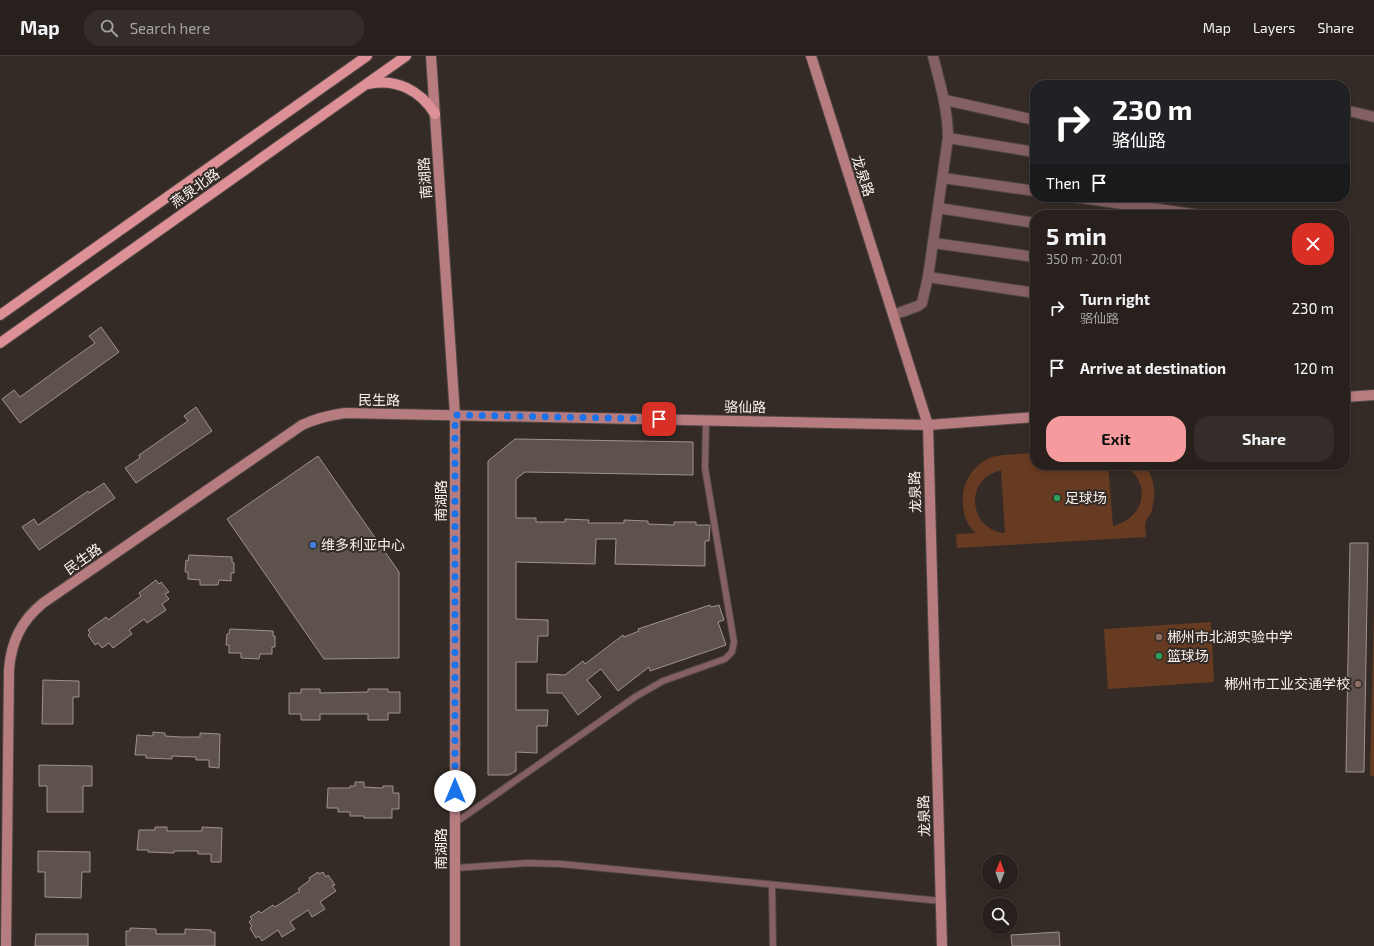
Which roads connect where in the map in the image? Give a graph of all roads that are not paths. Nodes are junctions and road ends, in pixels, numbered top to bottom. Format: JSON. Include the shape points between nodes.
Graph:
{"nodes":[{"id":1,"x":367,"y":56,"type":"edge"},
{"id":2,"x":406,"y":56,"type":"edge"},
{"id":3,"x":431,"y":56,"type":"edge"},
{"id":4,"x":811,"y":56,"type":"edge"},
{"id":5,"x":933,"y":56,"type":"edge"},
{"id":6,"x":364,"y":85,"type":"junction"},
{"id":7,"x":945,"y":100,"type":"junction"},
{"id":8,"x":1350,"y":111,"type":"edge"},
{"id":9,"x":435,"y":114,"type":"junction"},
{"id":10,"x":1374,"y":116,"type":"edge"},
{"id":11,"x":1030,"y":119,"type":"edge"},
{"id":12,"x":948,"y":138,"type":"junction"},
{"id":13,"x":1030,"y":151,"type":"edge"},
{"id":14,"x":943,"y":178,"type":"junction"},
{"id":15,"x":1030,"y":190,"type":"edge"},
{"id":16,"x":1109,"y":202,"type":"edge"},
{"id":17,"x":938,"y":208,"type":"junction"},
{"id":18,"x":1165,"y":210,"type":"edge"},
{"id":19,"x":1030,"y":222,"type":"edge"},
{"id":20,"x":933,"y":243,"type":"junction"},
{"id":21,"x":1030,"y":257,"type":"edge"},
{"id":22,"x":928,"y":277,"type":"junction"},
{"id":23,"x":1030,"y":292,"type":"edge"},
{"id":24,"x":0,"y":315,"type":"edge"},
{"id":25,"x":893,"y":315,"type":"junction"},
{"id":26,"x":0,"y":343,"type":"edge"},
{"id":27,"x":1374,"y":395,"type":"edge"},
{"id":28,"x":1350,"y":397,"type":"edge"},
{"id":29,"x":455,"y":415,"type":"junction"},
{"id":30,"x":1030,"y":417,"type":"edge"},
{"id":31,"x":706,"y":420,"type":"junction"},
{"id":32,"x":928,"y":424,"type":"junction"},
{"id":33,"x":455,"y":823,"type":"junction"},
{"id":34,"x":455,"y":868,"type":"junction"},
{"id":35,"x":772,"y":885,"type":"junction"},
{"id":36,"x":941,"y":901,"type":"junction"},
{"id":37,"x":6,"y":946,"type":"edge"},
{"id":38,"x":455,"y":946,"type":"edge"},
{"id":39,"x":773,"y":946,"type":"edge"},
{"id":40,"x":942,"y":946,"type":"edge"}],
"edges":[{"from":1,"to":24,"type":"main road","name":"燕泉北路"},
{"from":2,"to":6,"type":"main road","name":"燕泉北路"},
{"from":3,"to":9,"type":"main road","name":"南湖路"},
{"from":4,"to":25,"type":"main road","name":"龙泉路"},
{"from":5,"to":7,"type":"street"},
{"from":6,"to":9,"type":"main road","via":[[383,82],[402,85],[424,99]]},
{"from":6,"to":26,"type":"main road","name":"燕泉北路"},
{"from":7,"to":11,"type":"street"},
{"from":7,"to":12,"type":"street"},
{"from":8,"to":10,"type":"street"},
{"from":9,"to":29,"type":"main road","name":"南湖路"},
{"from":12,"to":13,"type":"street"},
{"from":12,"to":14,"type":"street"},
{"from":14,"to":15,"type":"street"},
{"from":14,"to":17,"type":"street"},
{"from":16,"to":18,"type":"street"},
{"from":17,"to":19,"type":"street"},
{"from":17,"to":20,"type":"street"},
{"from":20,"to":21,"type":"street"},
{"from":20,"to":22,"type":"street"},
{"from":22,"to":23,"type":"street"},
{"from":22,"to":25,"type":"street","via":[[922,303]]},
{"from":25,"to":32,"type":"main road","name":"龙泉路"},
{"from":27,"to":28,"type":"main road"},
{"from":29,"to":31,"type":"main road","name":"骆仙路"},
{"from":29,"to":33,"type":"main road","name":"南湖路"},
{"from":29,"to":37,"type":"main road","name":"民生路","via":[[345,414],[314,419],[29,616],[15,640],[10,660]]},
{"from":30,"to":32,"type":"main road","name":"骆仙路"},
{"from":31,"to":32,"type":"main road","name":"骆仙路"},
{"from":31,"to":33,"type":"lane","via":[[705,468],[734,642],[732,652],[725,659],[670,679],[635,697]]},
{"from":32,"to":36,"type":"main road","name":"龙泉路"},
{"from":33,"to":34,"type":"main road","name":"南湖路"},
{"from":34,"to":35,"type":"lane","via":[[544,863]]},
{"from":34,"to":38,"type":"main road","name":"南湖路"},
{"from":35,"to":36,"type":"lane"},
{"from":35,"to":39,"type":"lane"},
{"from":36,"to":40,"type":"main road","name":"龙泉路"}]}
